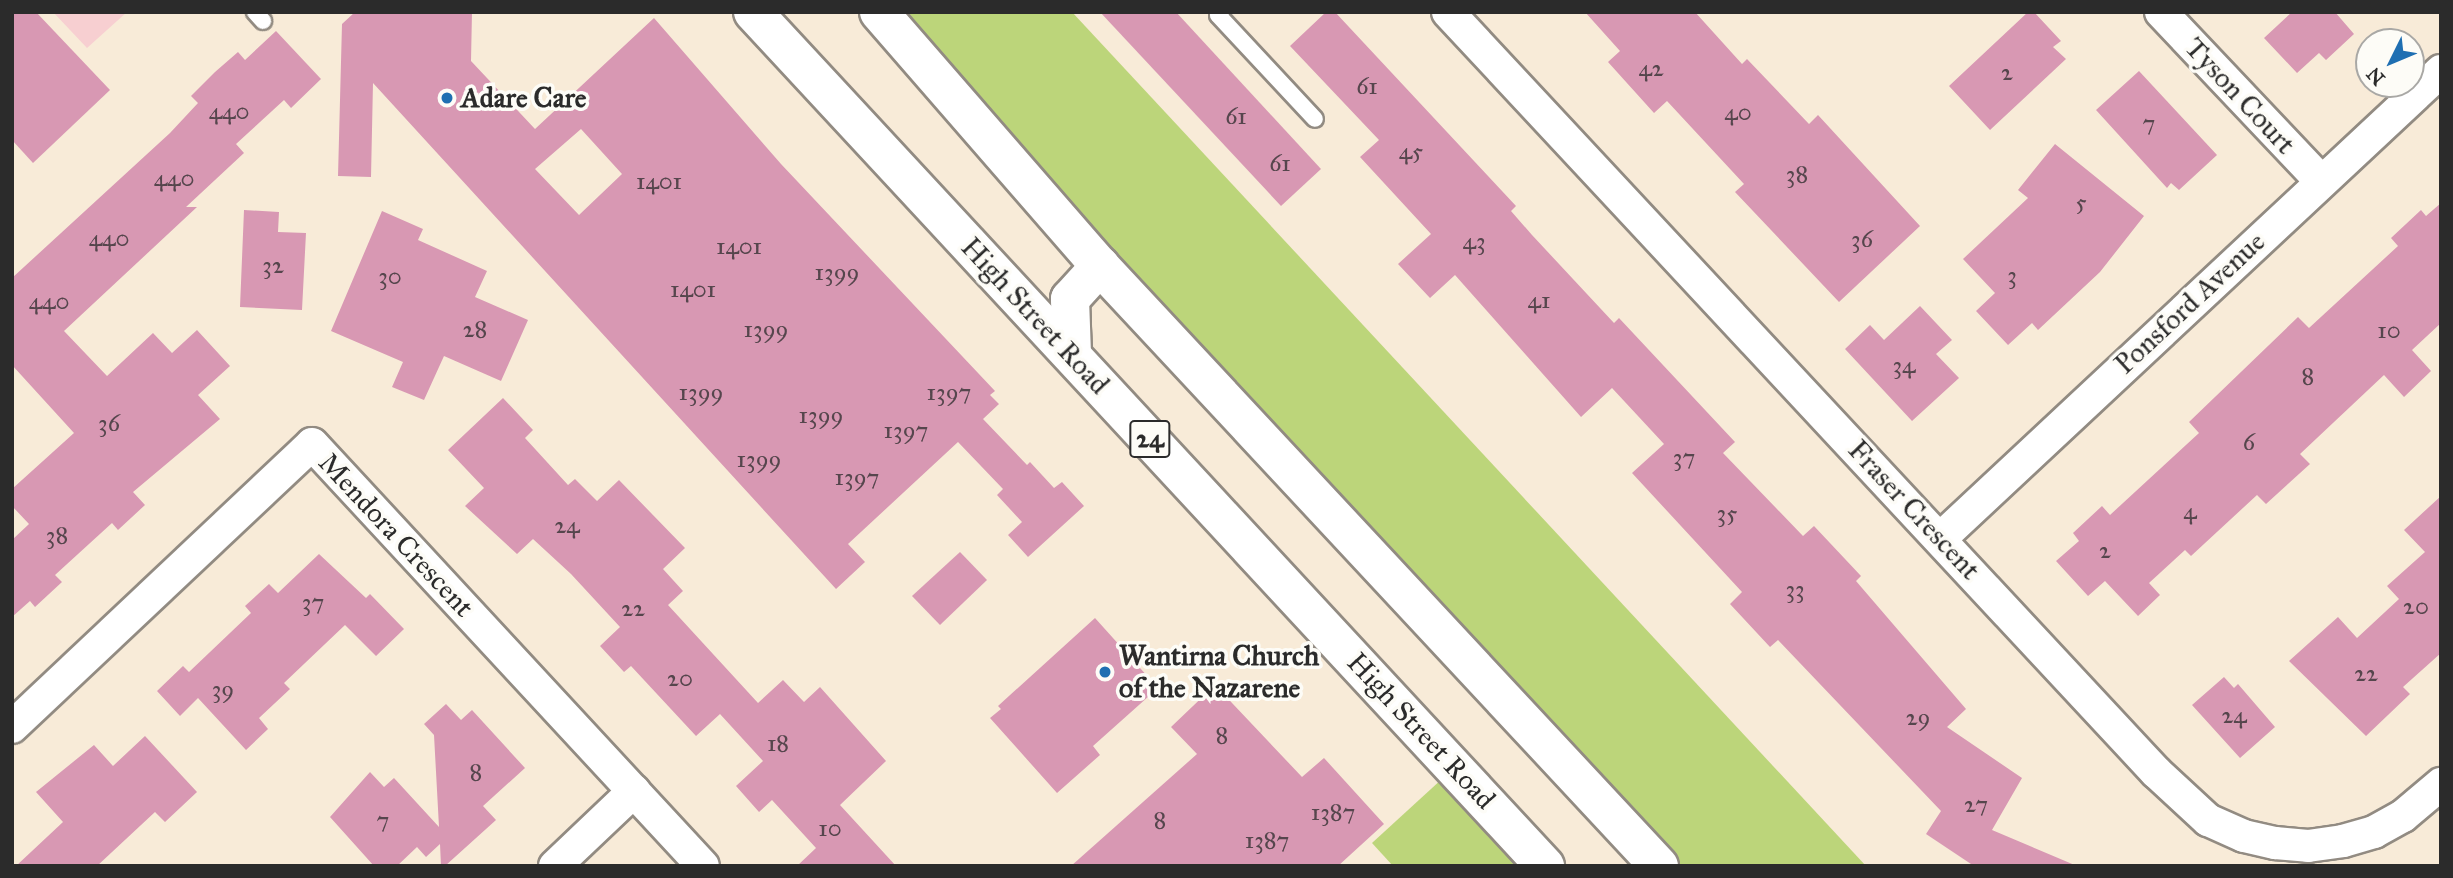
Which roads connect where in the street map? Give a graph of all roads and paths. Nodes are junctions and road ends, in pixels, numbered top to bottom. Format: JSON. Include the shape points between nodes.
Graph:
{"nodes":[{"id":1,"x":753,"y":12,"type":"edge"},
{"id":2,"x":879,"y":12,"type":"edge"},
{"id":3,"x":1448,"y":12,"type":"edge"},
{"id":4,"x":2161,"y":12,"type":"edge"},
{"id":5,"x":1219,"y":13,"type":"edge"},
{"id":6,"x":2441,"y":71,"type":"edge"},
{"id":7,"x":1315,"y":119,"type":"dead end"},
{"id":8,"x":2320,"y":180,"type":"junction"},
{"id":9,"x":1100,"y":266,"type":"junction"},
{"id":10,"x":1072,"y":354,"type":"junction"},
{"id":11,"x":1941,"y":538,"type":"junction"},
{"id":12,"x":12,"y":727,"type":"edge"},
{"id":13,"x":2441,"y":784,"type":"edge"},
{"id":14,"x":634,"y":792,"type":"junction"},
{"id":15,"x":555,"y":866,"type":"edge"},
{"id":16,"x":704,"y":866,"type":"edge"},
{"id":17,"x":1545,"y":866,"type":"edge"},
{"id":18,"x":1659,"y":866,"type":"edge"}],
"edges":[{"from":1,"to":10,"type":"main road","name":"High Street Road","number":"24"},
{"from":2,"to":9,"type":"main road"},
{"from":3,"to":11,"type":"street","name":"Fraser Crescent"},
{"from":4,"to":8,"type":"street","name":"Tyson Court"},
{"from":5,"to":7,"type":"lane"},
{"from":6,"to":8,"type":"street","name":"Ponsford Avenue"},
{"from":8,"to":11,"type":"street","name":"Ponsford Avenue"},
{"from":9,"to":10,"type":"main road","via":[[1070,299]]},
{"from":9,"to":18,"type":"main road"},
{"from":10,"to":17,"type":"main road","name":"High Street Road","number":"24"},
{"from":11,"to":13,"type":"street","name":"Fraser Crescent","via":[[2156,772],[2208,820],[2275,843],[2308,846],[2343,841],[2393,822]]},
{"from":12,"to":14,"type":"street","name":"Mendora Crescent","via":[[312,444]]},
{"from":14,"to":15,"type":"street"},
{"from":14,"to":16,"type":"street","name":"Mendora Crescent"}]}
